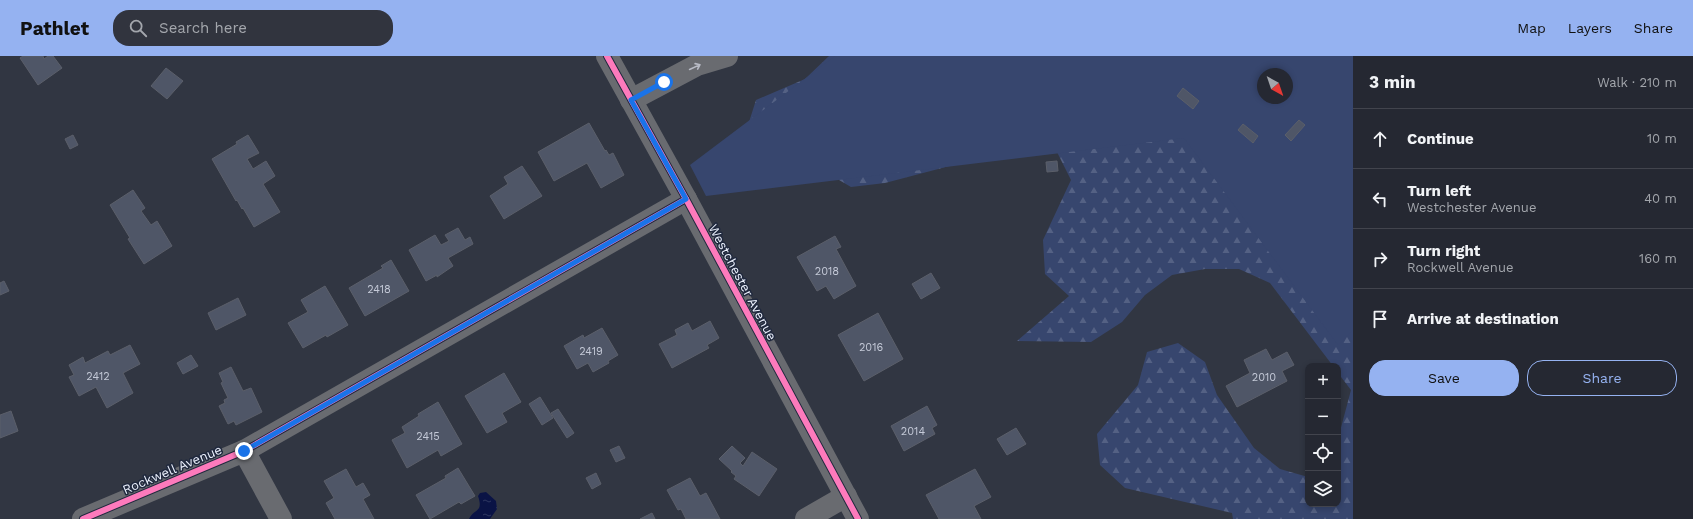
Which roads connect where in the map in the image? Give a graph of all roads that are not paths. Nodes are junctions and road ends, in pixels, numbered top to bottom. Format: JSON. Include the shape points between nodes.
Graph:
{"nodes":[{"id":1,"x":607,"y":56,"type":"edge"},
{"id":2,"x":727,"y":56,"type":"edge"},
{"id":3,"x":631,"y":100,"type":"junction"},
{"id":4,"x":686,"y":199,"type":"junction"},
{"id":5,"x":244,"y":451,"type":"junction"},
{"id":6,"x":846,"y":496,"type":"junction"},
{"id":7,"x":83,"y":519,"type":"edge"},
{"id":8,"x":281,"y":519,"type":"edge"},
{"id":9,"x":806,"y":519,"type":"edge"},
{"id":10,"x":858,"y":519,"type":"edge"}],
"edges":[{"from":1,"to":3,"type":"street","name":"Westchester Avenue"},
{"from":3,"to":2,"type":"street","one_way":true,"via":[[697,65]]},
{"from":3,"to":4,"type":"street","name":"Westchester Avenue"},
{"from":4,"to":5,"type":"street","name":"Rockwell Avenue"},
{"from":4,"to":6,"type":"street","name":"Westchester Avenue"},
{"from":5,"to":7,"type":"street","name":"Rockwell Avenue"},
{"from":5,"to":8,"type":"street"},
{"from":6,"to":9,"type":"street"},
{"from":6,"to":10,"type":"street","name":"Westchester Avenue"}]}
